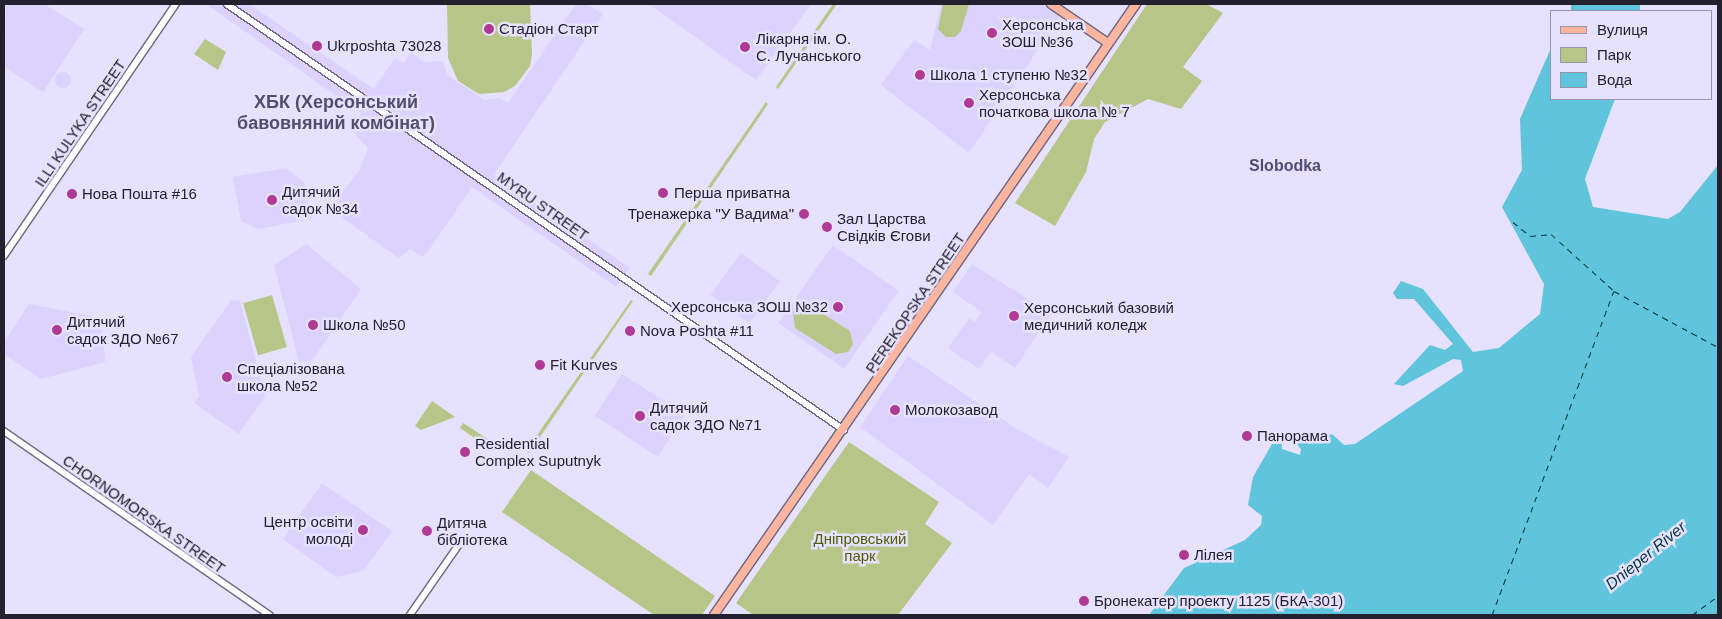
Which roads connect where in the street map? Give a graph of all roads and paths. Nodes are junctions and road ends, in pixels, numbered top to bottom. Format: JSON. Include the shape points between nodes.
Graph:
{"nodes":[{"id":1,"x":176,"y":4,"type":"edge"},
{"id":2,"x":227,"y":4,"type":"edge"},
{"id":3,"x":1051,"y":4,"type":"edge"},
{"id":4,"x":1136,"y":4,"type":"edge"},
{"id":5,"x":1108,"y":43,"type":"junction"},
{"id":6,"x":4,"y":256,"type":"edge"},
{"id":7,"x":844,"y":430,"type":"junction"},
{"id":8,"x":4,"y":431,"type":"edge"},
{"id":9,"x":458,"y":546,"type":"dead end"},
{"id":10,"x":270,"y":615,"type":"edge"},
{"id":11,"x":410,"y":615,"type":"edge"},
{"id":12,"x":714,"y":615,"type":"edge"}],
"edges":[{"from":1,"to":6,"type":"street","name":"ILLI KULYKA STREET"},
{"from":2,"to":7,"type":"street","name":"MYRU STREET"},
{"from":3,"to":5,"type":"main road"},
{"from":4,"to":5,"type":"main road","name":"PEREKOPSKA STREET"},
{"from":5,"to":7,"type":"main road","name":"PEREKOPSKA STREET"},
{"from":7,"to":12,"type":"main road","name":"PEREKOPSKA STREET"},
{"from":8,"to":10,"type":"street","name":"CHORNOMORSKA STREET"},
{"from":9,"to":11,"type":"street"}]}
